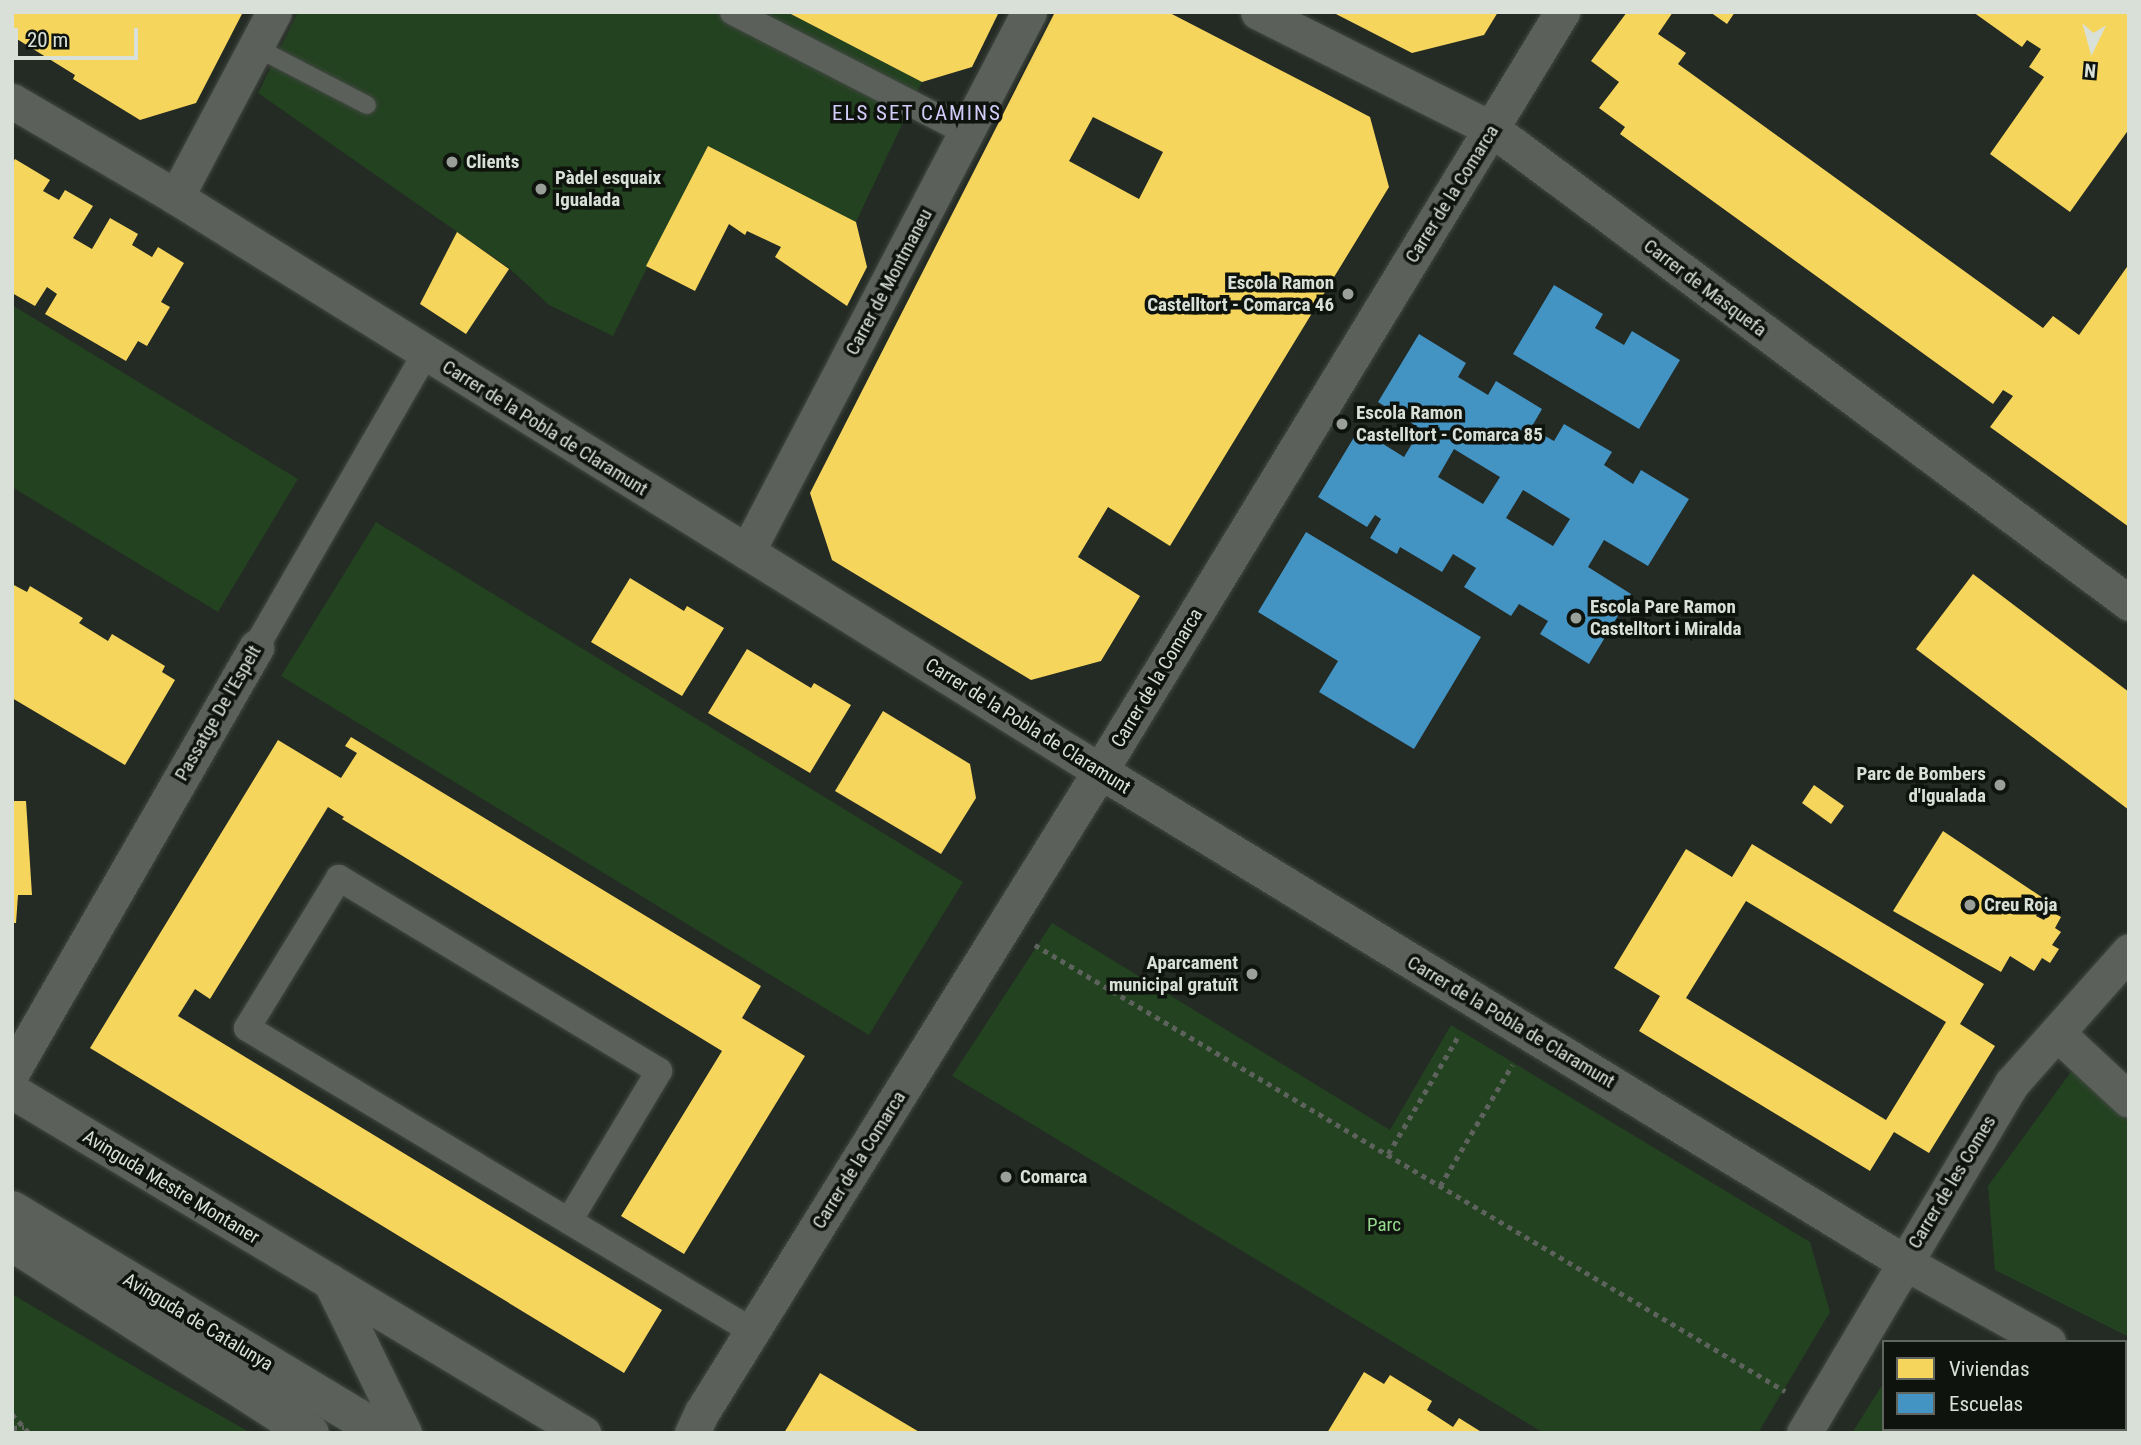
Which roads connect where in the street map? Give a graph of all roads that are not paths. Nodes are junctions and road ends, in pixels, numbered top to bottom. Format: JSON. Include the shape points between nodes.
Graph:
{"nodes":[{"id":1,"x":274,"y":12,"type":"edge"},
{"id":2,"x":733,"y":12,"type":"edge"},
{"id":3,"x":1030,"y":12,"type":"edge"},
{"id":4,"x":1258,"y":12,"type":"edge"},
{"id":5,"x":1562,"y":12,"type":"edge"},
{"id":6,"x":255,"y":47,"type":"junction"},
{"id":7,"x":12,"y":101,"type":"edge"},
{"id":8,"x":367,"y":105,"type":"dead end"},
{"id":9,"x":1492,"y":129,"type":"junction"},
{"id":10,"x":968,"y":133,"type":"junction"},
{"id":11,"x":176,"y":197,"type":"junction"},
{"id":12,"x":425,"y":354,"type":"junction"},
{"id":13,"x":747,"y":552,"type":"junction"},
{"id":14,"x":2122,"y":598,"type":"edge"},
{"id":15,"x":256,"y":647,"type":"joint"},
{"id":16,"x":1100,"y":771,"type":"junction"},
{"id":17,"x":2129,"y":951,"type":"edge"},
{"id":18,"x":2057,"y":1033,"type":"junction"},
{"id":19,"x":12,"y":1072,"type":"edge"},
{"id":20,"x":12,"y":1091,"type":"edge"},
{"id":21,"x":2129,"y":1100,"type":"edge"},
{"id":22,"x":12,"y":1210,"type":"edge"},
{"id":23,"x":569,"y":1221,"type":"junction"},
{"id":24,"x":12,"y":1242,"type":"edge"},
{"id":25,"x":1904,"y":1262,"type":"junction"},
{"id":26,"x":330,"y":1281,"type":"junction"},
{"id":27,"x":752,"y":1331,"type":"junction"},
{"id":28,"x":2044,"y":1340,"type":"edge"},
{"id":29,"x":1811,"y":1421,"type":"edge"},
{"id":30,"x":690,"y":1426,"type":"edge"},
{"id":31,"x":310,"y":1433,"type":"edge"},
{"id":32,"x":383,"y":1433,"type":"edge"},
{"id":33,"x":404,"y":1433,"type":"edge"},
{"id":34,"x":583,"y":1433,"type":"edge"}],
"edges":[{"from":1,"to":6,"type":"street"},
{"from":2,"to":10,"type":"street"},
{"from":3,"to":10,"type":"street","name":"Carrer de Montmaneu"},
{"from":4,"to":9,"type":"street","name":"Carrer de Masquefa"},
{"from":5,"to":9,"type":"street","name":"Carrer de la Comarca"},
{"from":6,"to":8,"type":"lane"},
{"from":6,"to":11,"type":"street"},
{"from":7,"to":11,"type":"street","name":"Carrer de la Pobla de Claramunt"},
{"from":9,"to":14,"type":"street","name":"Carrer de Masquefa"},
{"from":9,"to":16,"type":"street","name":"Carrer de la Comarca"},
{"from":10,"to":13,"type":"street","name":"Carrer de Montmaneu"},
{"from":11,"to":12,"type":"street","name":"Carrer de la Pobla de Claramunt"},
{"from":12,"to":13,"type":"street","name":"Carrer de la Pobla de Claramunt"},
{"from":12,"to":15,"type":"street","name":"Passatge De l'Espelt"},
{"from":13,"to":16,"type":"street","name":"Carrer de la Pobla de Claramunt"},
{"from":15,"to":19,"type":"street","name":"Passatge De l'Espelt"},
{"from":16,"to":25,"type":"street","name":"Carrer de la Pobla de Claramunt"},
{"from":16,"to":27,"type":"street","name":"Carrer de la Comarca"},
{"from":17,"to":18,"type":"street","name":"Carrer de les Comes"},
{"from":18,"to":21,"type":"street"},
{"from":18,"to":25,"type":"street","name":"Carrer de les Comes","via":[[2012,1083]]},
{"from":20,"to":26,"type":"street","name":"Avinguda Mestre Montaner"},
{"from":22,"to":32,"type":"street","name":"Avinguda de Catalunya"},
{"from":23,"to":23,"type":"street","via":[[247,1028],[338,878],[659,1071]]},
{"from":23,"to":27,"type":"street"},
{"from":24,"to":31,"type":"street","name":"Avinguda de Catalunya"},
{"from":25,"to":28,"type":"street","name":"Carrer de la Pobla de Claramunt"},
{"from":25,"to":29,"type":"street","name":"Carrer de les Comes"},
{"from":26,"to":33,"type":"street"},
{"from":26,"to":34,"type":"street","name":"Avinguda Mestre Montaner"},
{"from":27,"to":30,"type":"street","name":"Carrer de la Comarca"}]}
